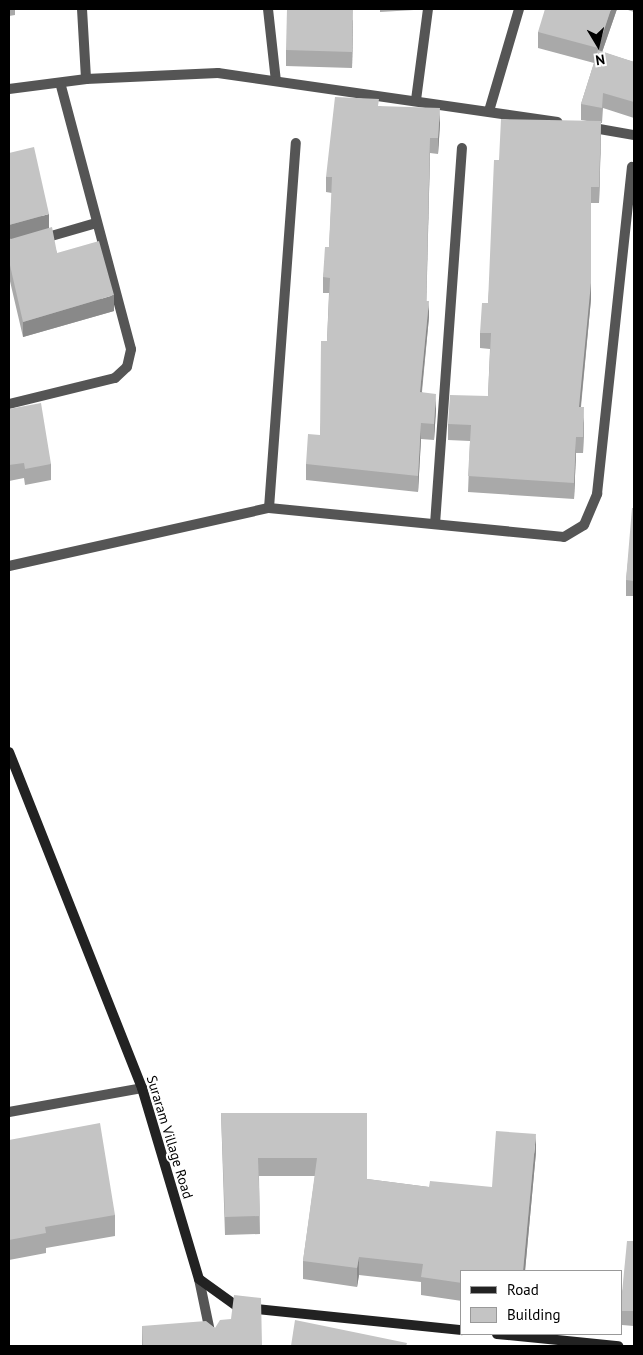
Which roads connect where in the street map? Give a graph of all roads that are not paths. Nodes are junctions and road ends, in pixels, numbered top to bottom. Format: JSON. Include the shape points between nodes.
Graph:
{"nodes":[{"id":1,"x":82,"y":9,"type":"edge"},
{"id":2,"x":268,"y":9,"type":"edge"},
{"id":3,"x":428,"y":9,"type":"edge"},
{"id":4,"x":519,"y":9,"type":"edge"},
{"id":5,"x":86,"y":79,"type":"junction"},
{"id":6,"x":276,"y":81,"type":"junction"},
{"id":7,"x":61,"y":84,"type":"junction"},
{"id":8,"x":9,"y":89,"type":"edge"},
{"id":9,"x":416,"y":100,"type":"junction"},
{"id":10,"x":489,"y":111,"type":"junction"},
{"id":11,"x":634,"y":135,"type":"edge"},
{"id":12,"x":296,"y":143,"type":"dead end"},
{"id":13,"x":462,"y":148,"type":"dead end"},
{"id":14,"x":632,"y":166,"type":"dead end"},
{"id":15,"x":96,"y":224,"type":"junction"},
{"id":16,"x":26,"y":243,"type":"edge"},
{"id":17,"x":9,"y":404,"type":"edge"},
{"id":18,"x":269,"y":508,"type":"junction"},
{"id":19,"x":435,"y":524,"type":"junction"},
{"id":20,"x":9,"y":566,"type":"edge"},
{"id":21,"x":9,"y":752,"type":"edge"},
{"id":22,"x":142,"y":1088,"type":"junction"},
{"id":23,"x":9,"y":1112,"type":"edge"},
{"id":24,"x":199,"y":1279,"type":"junction"},
{"id":25,"x":460,"y":1330,"type":"edge"},
{"id":26,"x":506,"y":1335,"type":"edge"},
{"id":27,"x":213,"y":1346,"type":"edge"},
{"id":28,"x":618,"y":1346,"type":"edge"}],
"edges":[{"from":1,"to":5,"type":"street"},
{"from":2,"to":6,"type":"street"},
{"from":3,"to":9,"type":"street"},
{"from":4,"to":10,"type":"street"},
{"from":5,"to":6,"type":"street","via":[[218,73]]},
{"from":5,"to":7,"type":"street"},
{"from":6,"to":9,"type":"street"},
{"from":7,"to":8,"type":"street"},
{"from":7,"to":15,"type":"street"},
{"from":9,"to":10,"type":"street"},
{"from":10,"to":11,"type":"street"},
{"from":12,"to":18,"type":"street"},
{"from":13,"to":19,"type":"street"},
{"from":14,"to":19,"type":"street","via":[[597,494],[584,525],[564,537]]},
{"from":15,"to":16,"type":"street"},
{"from":15,"to":17,"type":"street","via":[[132,349],[127,367],[115,378]]},
{"from":18,"to":19,"type":"street"},
{"from":18,"to":20,"type":"street"},
{"from":21,"to":22,"type":"main road","name":"Suraram Village Road"},
{"from":22,"to":23,"type":"street"},
{"from":22,"to":24,"type":"main road","name":"Suraram Village Road"},
{"from":24,"to":25,"type":"main road","via":[[238,1307]]},
{"from":24,"to":27,"type":"street"},
{"from":26,"to":28,"type":"main road"}]}
